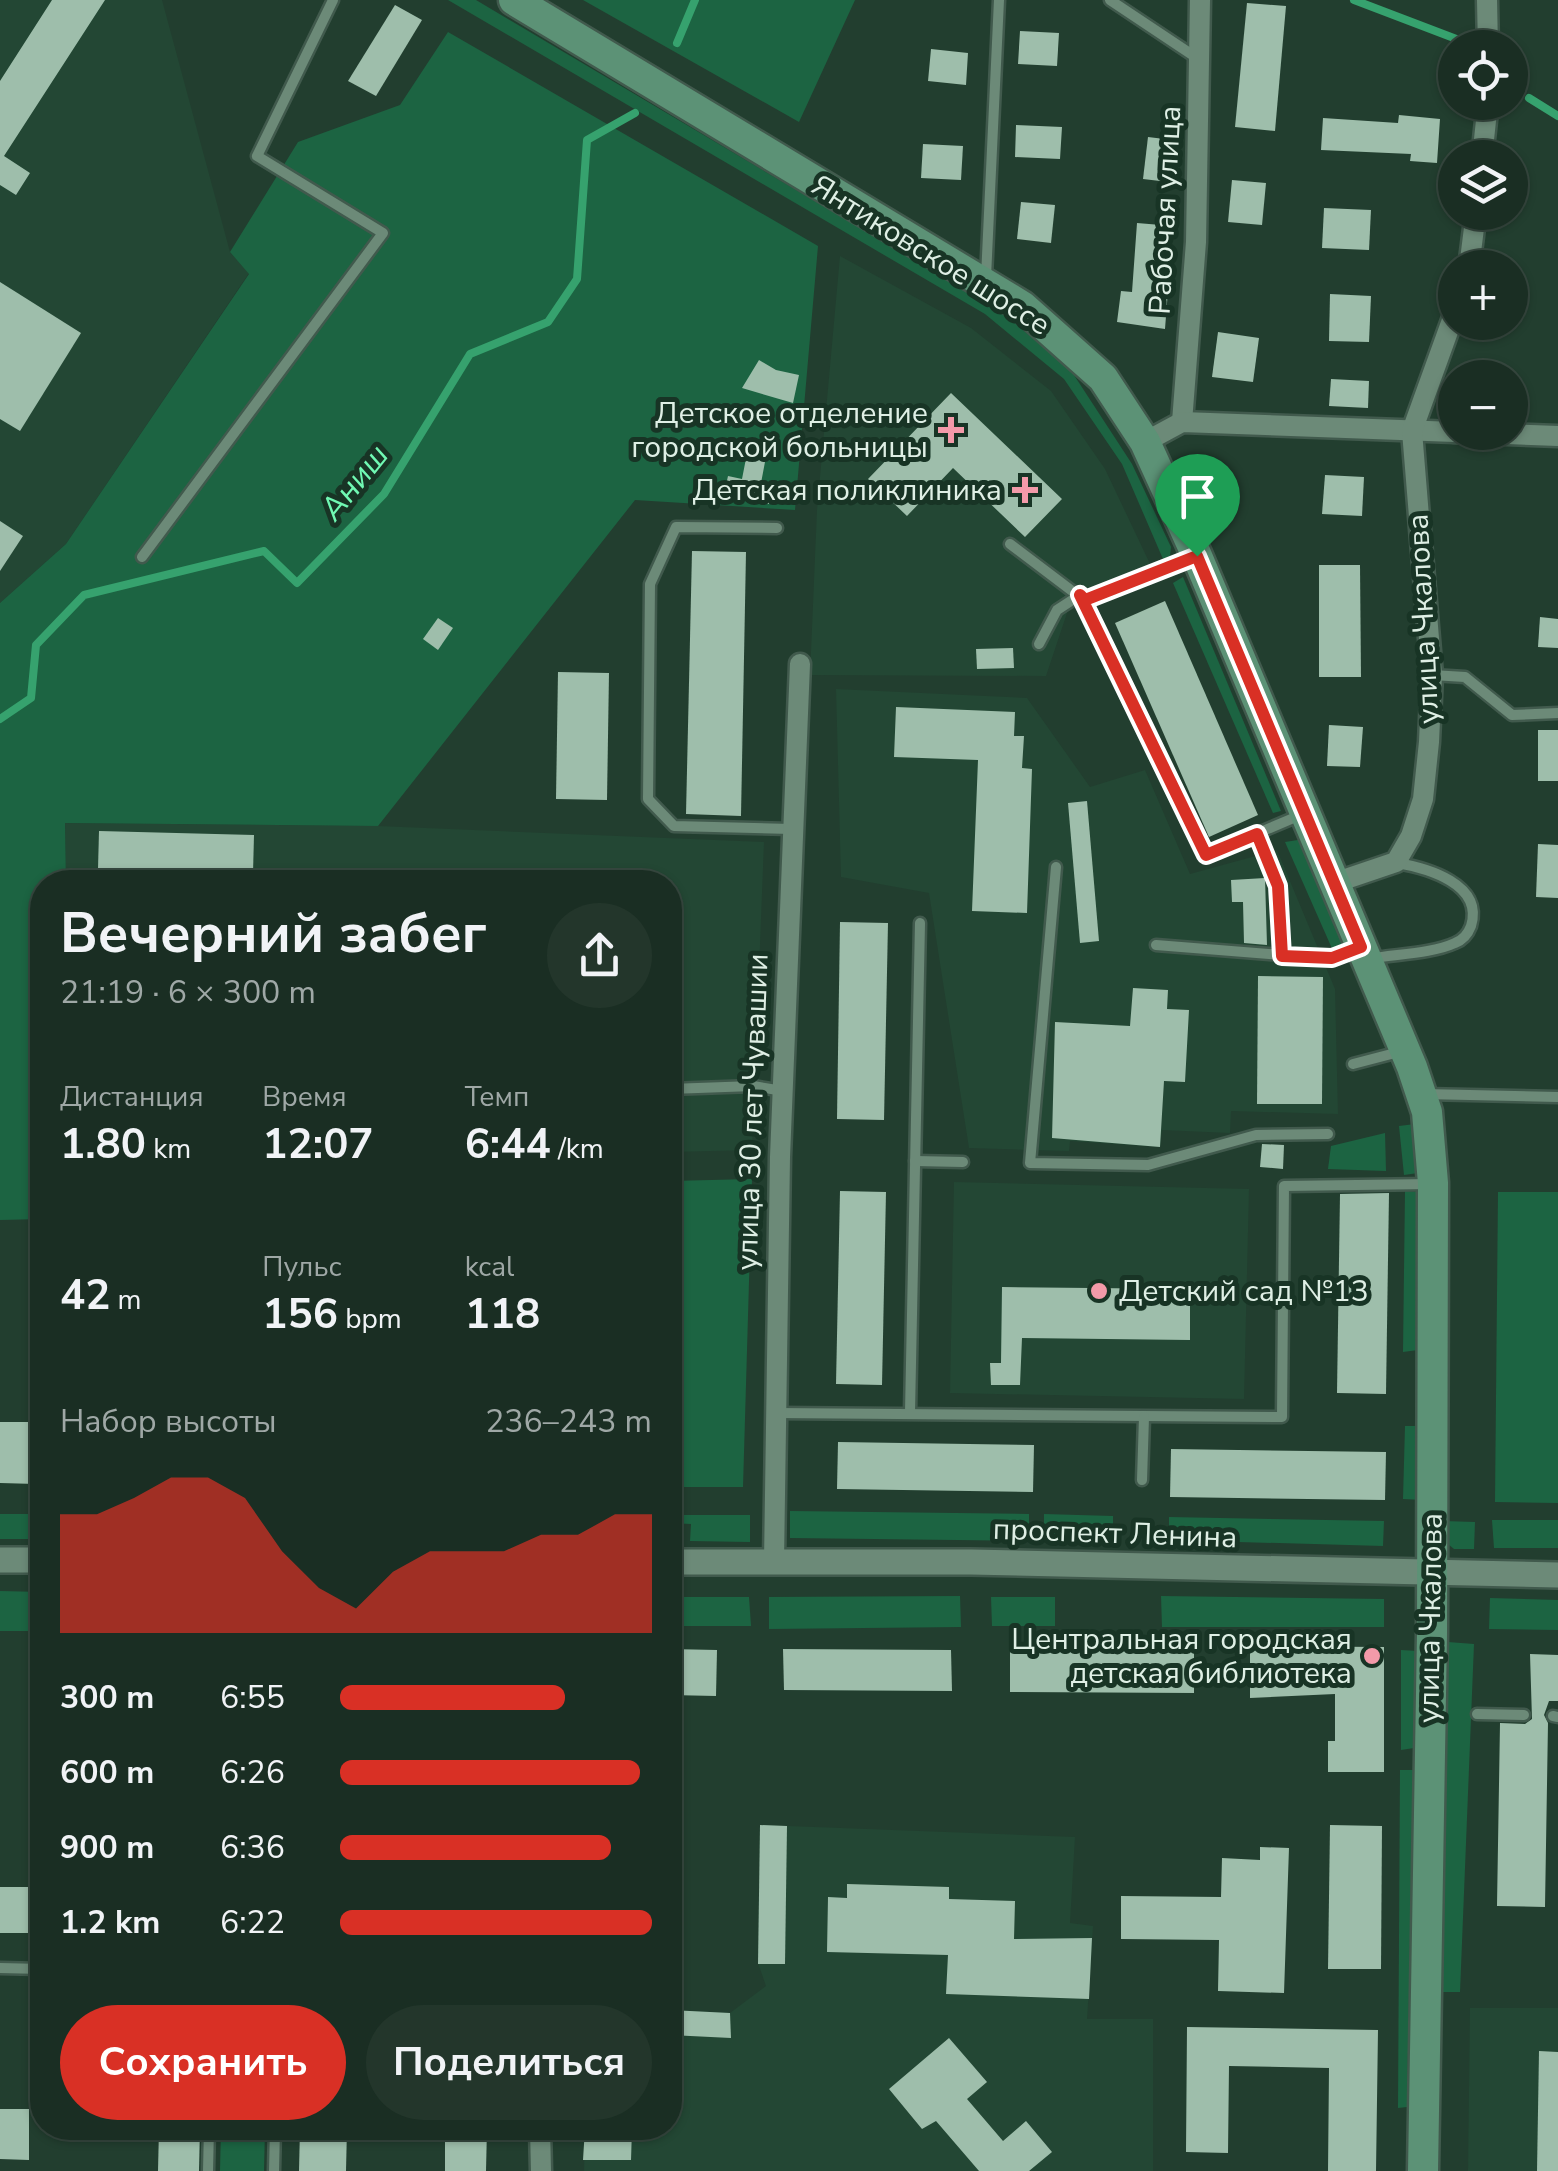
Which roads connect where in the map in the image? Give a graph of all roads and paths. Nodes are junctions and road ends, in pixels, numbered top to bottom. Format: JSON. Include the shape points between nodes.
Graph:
{"nodes":[{"id":1,"x":333,"y":0,"type":"edge"},
{"id":2,"x":514,"y":0,"type":"edge"},
{"id":3,"x":999,"y":0,"type":"edge"},
{"id":4,"x":1110,"y":0,"type":"edge"},
{"id":5,"x":1200,"y":0,"type":"edge"},
{"id":6,"x":1487,"y":0,"type":"edge"},
{"id":7,"x":1488,"y":30,"type":"edge"},
{"id":8,"x":1202,"y":62,"type":"junction"},
{"id":9,"x":986,"y":284,"type":"junction"},
{"id":10,"x":1445,"y":340,"type":"edge"},
{"id":11,"x":1182,"y":422,"type":"junction"},
{"id":12,"x":1412,"y":431,"type":"junction"},
{"id":13,"x":1438,"y":432,"type":"edge"},
{"id":14,"x":1528,"y":435,"type":"edge"},
{"id":15,"x":1558,"y":436,"type":"edge"},
{"id":16,"x":1145,"y":442,"type":"junction"},
{"id":17,"x":777,"y":528,"type":"dead end"},
{"id":18,"x":1010,"y":544,"type":"dead end"},
{"id":19,"x":142,"y":556,"type":"dead end"},
{"id":20,"x":1197,"y":556,"type":"junction"},
{"id":21,"x":1080,"y":595,"type":"junction"},
{"id":22,"x":1038,"y":644,"type":"dead end"},
{"id":23,"x":800,"y":664,"type":"dead end"},
{"id":24,"x":1432,"y":675,"type":"junction"},
{"id":25,"x":1558,"y":713,"type":"edge"},
{"id":26,"x":1304,"y":814,"type":"junction"},
{"id":27,"x":791,"y":829,"type":"junction"},
{"id":28,"x":1257,"y":834,"type":"junction"},
{"id":29,"x":1396,"y":862,"type":"junction"},
{"id":30,"x":1056,"y":868,"type":"dead end"},
{"id":31,"x":1334,"y":882,"type":"junction"},
{"id":32,"x":920,"y":923,"type":"dead end"},
{"id":33,"x":1156,"y":945,"type":"dead end"},
{"id":34,"x":1364,"y":953,"type":"junction"},
{"id":35,"x":1282,"y":956,"type":"junction"},
{"id":36,"x":1353,"y":1064,"type":"dead end"},
{"id":37,"x":1414,"y":1070,"type":"junction"},
{"id":38,"x":682,"y":1089,"type":"edge"},
{"id":39,"x":783,"y":1091,"type":"junction"},
{"id":40,"x":1558,"y":1097,"type":"edge"},
{"id":41,"x":1328,"y":1134,"type":"dead end"},
{"id":42,"x":916,"y":1161,"type":"junction"},
{"id":43,"x":964,"y":1162,"type":"dead end"},
{"id":44,"x":1433,"y":1184,"type":"junction"},
{"id":45,"x":910,"y":1412,"type":"junction"},
{"id":46,"x":776,"y":1413,"type":"junction"},
{"id":47,"x":1144,"y":1418,"type":"junction"},
{"id":48,"x":1142,"y":1480,"type":"dead end"},
{"id":49,"x":0,"y":1560,"type":"edge"},
{"id":50,"x":30,"y":1560,"type":"edge"},
{"id":51,"x":682,"y":1562,"type":"edge"},
{"id":52,"x":774,"y":1562,"type":"junction"},
{"id":53,"x":1432,"y":1573,"type":"junction"},
{"id":54,"x":1558,"y":1575,"type":"edge"},
{"id":55,"x":1477,"y":1714,"type":"dead end"},
{"id":56,"x":1524,"y":1715,"type":"dead end"},
{"id":57,"x":0,"y":1968,"type":"edge"},
{"id":58,"x":30,"y":1968,"type":"edge"},
{"id":59,"x":209,"y":2140,"type":"edge"},
{"id":60,"x":275,"y":2140,"type":"edge"},
{"id":61,"x":540,"y":2140,"type":"edge"},
{"id":62,"x":208,"y":2171,"type":"edge"},
{"id":63,"x":274,"y":2171,"type":"edge"},
{"id":64,"x":541,"y":2171,"type":"edge"},
{"id":65,"x":1423,"y":2171,"type":"edge"}],
"edges":[{"from":1,"to":19,"type":"lane","via":[[257,156],[383,233]]},
{"from":2,"to":9,"type":"main road","name":"Янтиковское шоссе"},
{"from":3,"to":9,"type":"lane"},
{"from":4,"to":8,"type":"lane"},
{"from":5,"to":8,"type":"street","name":"Рабочая улица"},
{"from":6,"to":7,"type":"street"},
{"from":8,"to":11,"type":"street","name":"Рабочая улица"},
{"from":9,"to":16,"type":"main road","name":"Янтиковское шоссе","via":[[1069,344],[1102,378]]},
{"from":10,"to":12,"type":"street","name":"улица Чкалова"},
{"from":11,"to":12,"type":"street"},
{"from":11,"to":16,"type":"street"},
{"from":12,"to":13,"type":"street"},
{"from":12,"to":24,"type":"street","name":"улица Чкалова"},
{"from":14,"to":15,"type":"street"},
{"from":16,"to":20,"type":"main road","name":"Янтиковское шоссе"},
{"from":17,"to":27,"type":"lane","via":[[676,527],[650,584],[648,799],[674,826]]},
{"from":18,"to":21,"type":"lane"},
{"from":20,"to":21,"type":"lane","via":[[1085,600]]},
{"from":20,"to":26,"type":"main road","name":"Янтиковское шоссе"},
{"from":21,"to":22,"type":"lane","via":[[1056,610]]},
{"from":21,"to":28,"type":"lane","via":[[1206,855]]},
{"from":23,"to":27,"type":"street","name":"улица 30 лет Чувашии"},
{"from":24,"to":25,"type":"lane","via":[[1465,678],[1512,715]]},
{"from":24,"to":29,"type":"street","name":"улица Чкалова","via":[[1423,799]]},
{"from":26,"to":28,"type":"lane"},
{"from":26,"to":31,"type":"main road","name":"Янтиковское шоссе"},
{"from":27,"to":39,"type":"street","name":"улица 30 лет Чувашии"},
{"from":28,"to":35,"type":"lane","via":[[1278,886]]},
{"from":29,"to":31,"type":"street"},
{"from":29,"to":34,"type":"lane","via":[[1452,882],[1469,900],[1469,933],[1456,943]]},
{"from":30,"to":41,"type":"lane","via":[[1030,1163],[1148,1165],[1256,1136]]},
{"from":31,"to":34,"type":"main road","name":"Янтиковское шоссе"},
{"from":32,"to":42,"type":"lane"},
{"from":33,"to":35,"type":"lane"},
{"from":34,"to":35,"type":"lane"},
{"from":34,"to":37,"type":"main road","name":"Янтиковское шоссе"},
{"from":36,"to":37,"type":"lane"},
{"from":37,"to":40,"type":"lane"},
{"from":37,"to":44,"type":"main road","name":"улица Чкалова"},
{"from":38,"to":39,"type":"lane"},
{"from":39,"to":46,"type":"street","name":"улица 30 лет Чувашии"},
{"from":42,"to":43,"type":"lane"},
{"from":42,"to":45,"type":"lane"},
{"from":44,"to":47,"type":"lane","via":[[1284,1186],[1282,1417]]},
{"from":44,"to":53,"type":"main road","name":"улица Чкалова"},
{"from":45,"to":46,"type":"lane"},
{"from":45,"to":47,"type":"lane"},
{"from":46,"to":52,"type":"street","name":"улица 30 лет Чувашии"},
{"from":47,"to":48,"type":"lane"},
{"from":49,"to":50,"type":"street"},
{"from":51,"to":52,"type":"street","name":"проспект Ленина"},
{"from":52,"to":53,"type":"street","name":"проспект Ленина"},
{"from":53,"to":54,"type":"street","name":"проспект Ленина"},
{"from":53,"to":65,"type":"main road","name":"улица Чкалова"},
{"from":55,"to":56,"type":"lane"},
{"from":57,"to":58,"type":"lane"},
{"from":59,"to":62,"type":"lane"},
{"from":60,"to":63,"type":"lane"},
{"from":61,"to":64,"type":"street"}]}
